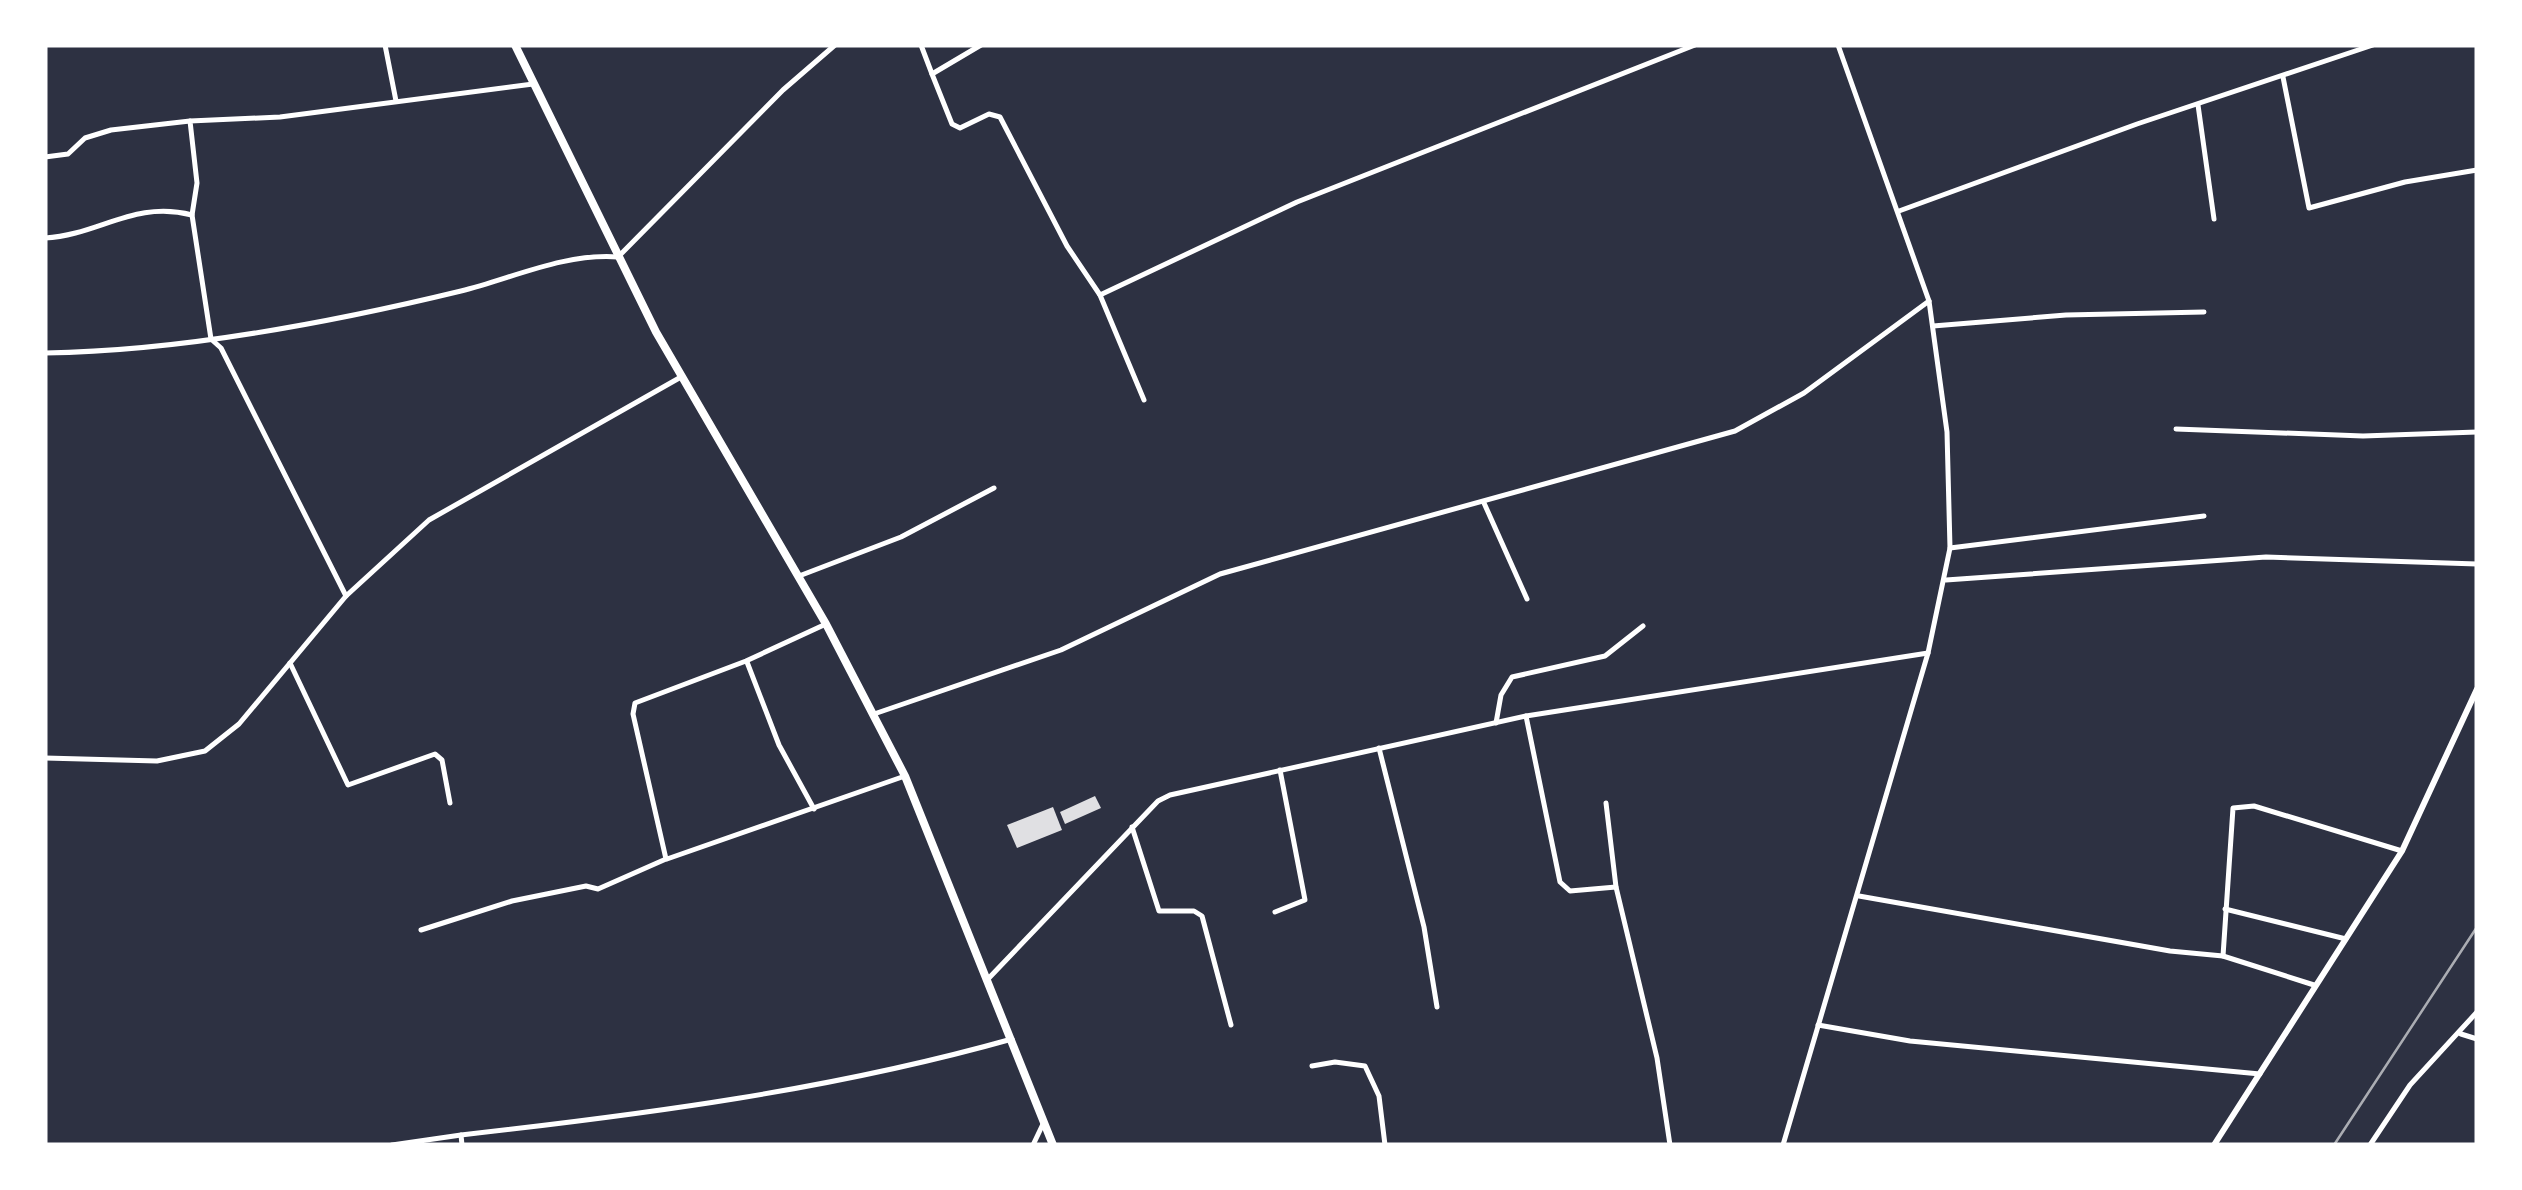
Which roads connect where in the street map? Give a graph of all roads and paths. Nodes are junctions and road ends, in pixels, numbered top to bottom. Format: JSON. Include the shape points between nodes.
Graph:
{"nodes":[{"id":1,"x":385,"y":45,"type":"edge"},
{"id":2,"x":515,"y":45,"type":"edge"},
{"id":3,"x":835,"y":45,"type":"edge"},
{"id":4,"x":921,"y":45,"type":"edge"},
{"id":5,"x":981,"y":45,"type":"edge"},
{"id":6,"x":1695,"y":45,"type":"edge"},
{"id":7,"x":1838,"y":45,"type":"edge"},
{"id":8,"x":2373,"y":45,"type":"edge"},
{"id":9,"x":2353,"y":48,"type":"edge"},
{"id":10,"x":932,"y":74,"type":"junction"},
{"id":11,"x":2283,"y":76,"type":"junction"},
{"id":12,"x":533,"y":84,"type":"junction"},
{"id":13,"x":396,"y":101,"type":"junction"},
{"id":14,"x":2198,"y":106,"type":"junction"},
{"id":15,"x":190,"y":121,"type":"junction"},
{"id":16,"x":45,"y":157,"type":"edge"},
{"id":17,"x":2477,"y":170,"type":"edge"},
{"id":18,"x":1899,"y":212,"type":"junction"},
{"id":19,"x":192,"y":215,"type":"junction"},
{"id":20,"x":2214,"y":219,"type":"dead end"},
{"id":21,"x":45,"y":238,"type":"edge"},
{"id":22,"x":618,"y":257,"type":"junction"},
{"id":23,"x":1100,"y":296,"type":"junction"},
{"id":24,"x":1928,"y":301,"type":"junction"},
{"id":25,"x":2204,"y":312,"type":"dead end"},
{"id":26,"x":1933,"y":326,"type":"junction"},
{"id":27,"x":210,"y":339,"type":"junction"},
{"id":28,"x":45,"y":353,"type":"edge"},
{"id":29,"x":681,"y":377,"type":"junction"},
{"id":30,"x":1144,"y":400,"type":"dead end"},
{"id":31,"x":2176,"y":429,"type":"dead end"},
{"id":32,"x":2477,"y":432,"type":"edge"},
{"id":33,"x":994,"y":488,"type":"dead end"},
{"id":34,"x":1484,"y":503,"type":"junction"},
{"id":35,"x":2204,"y":516,"type":"dead end"},
{"id":36,"x":1950,"y":548,"type":"junction"},
{"id":37,"x":2477,"y":564,"type":"edge"},
{"id":38,"x":799,"y":576,"type":"junction"},
{"id":39,"x":1946,"y":580,"type":"junction"},
{"id":40,"x":346,"y":596,"type":"junction"},
{"id":41,"x":1527,"y":598,"type":"dead end"},
{"id":42,"x":826,"y":624,"type":"junction"},
{"id":43,"x":1642,"y":626,"type":"dead end"},
{"id":44,"x":1928,"y":654,"type":"junction"},
{"id":45,"x":746,"y":661,"type":"junction"},
{"id":46,"x":290,"y":663,"type":"junction"},
{"id":47,"x":2477,"y":690,"type":"edge"},
{"id":48,"x":873,"y":714,"type":"junction"},
{"id":49,"x":1526,"y":716,"type":"junction"},
{"id":50,"x":1496,"y":723,"type":"junction"},
{"id":51,"x":1379,"y":748,"type":"junction"},
{"id":52,"x":45,"y":758,"type":"edge"},
{"id":53,"x":1280,"y":770,"type":"junction"},
{"id":54,"x":904,"y":776,"type":"junction"},
{"id":55,"x":450,"y":803,"type":"dead end"},
{"id":56,"x":1606,"y":803,"type":"dead end"},
{"id":57,"x":814,"y":810,"type":"junction"},
{"id":58,"x":1132,"y":827,"type":"junction"},
{"id":59,"x":2402,"y":851,"type":"junction"},
{"id":60,"x":666,"y":859,"type":"junction"},
{"id":61,"x":1616,"y":887,"type":"junction"},
{"id":62,"x":1860,"y":896,"type":"junction"},
{"id":63,"x":2225,"y":909,"type":"junction"},
{"id":64,"x":1275,"y":912,"type":"dead end"},
{"id":65,"x":421,"y":930,"type":"dead end"},
{"id":66,"x":2346,"y":939,"type":"junction"},
{"id":67,"x":2223,"y":956,"type":"junction"},
{"id":68,"x":988,"y":980,"type":"junction"},
{"id":69,"x":2314,"y":986,"type":"junction"},
{"id":70,"x":1437,"y":1008,"type":"dead end"},
{"id":71,"x":2477,"y":1012,"type":"edge"},
{"id":72,"x":1818,"y":1025,"type":"junction"},
{"id":73,"x":1231,"y":1026,"type":"dead end"},
{"id":74,"x":2461,"y":1034,"type":"junction"},
{"id":75,"x":1012,"y":1039,"type":"junction"},
{"id":76,"x":2477,"y":1039,"type":"edge"},
{"id":77,"x":1312,"y":1066,"type":"dead end"},
{"id":78,"x":2260,"y":1074,"type":"junction"},
{"id":79,"x":1043,"y":1124,"type":"junction"},
{"id":80,"x":460,"y":1135,"type":"junction"},
{"id":81,"x":392,"y":1145,"type":"edge"},
{"id":82,"x":462,"y":1145,"type":"edge"},
{"id":83,"x":1033,"y":1145,"type":"edge"},
{"id":84,"x":1053,"y":1145,"type":"edge"},
{"id":85,"x":1385,"y":1145,"type":"edge"},
{"id":86,"x":1670,"y":1145,"type":"edge"},
{"id":87,"x":1783,"y":1145,"type":"edge"},
{"id":88,"x":2214,"y":1145,"type":"edge"},
{"id":89,"x":2370,"y":1145,"type":"edge"}],
"edges":[{"from":1,"to":13,"type":"street"},
{"from":2,"to":12,"type":"main road"},
{"from":3,"to":22,"type":"street"},
{"from":4,"to":10,"type":"street"},
{"from":5,"to":10,"type":"street"},
{"from":6,"to":23,"type":"street","via":[[1296,202]]},
{"from":7,"to":18,"type":"street"},
{"from":8,"to":9,"type":"street"},
{"from":9,"to":11,"type":"street"},
{"from":10,"to":23,"type":"street","via":[[955,127],[989,114],[1000,118]]},
{"from":11,"to":14,"type":"street"},
{"from":11,"to":17,"type":"street","via":[[2309,208]]},
{"from":12,"to":13,"type":"street"},
{"from":12,"to":22,"type":"main road"},
{"from":13,"to":15,"type":"street"},
{"from":14,"to":18,"type":"street"},
{"from":14,"to":20,"type":"street"},
{"from":15,"to":16,"type":"street","via":[[111,130],[85,138],[68,154]]},
{"from":15,"to":19,"type":"street","via":[[197,184]]},
{"from":18,"to":24,"type":"street"},
{"from":19,"to":21,"type":"street","via":[[134,213]]},
{"from":19,"to":27,"type":"street"},
{"from":22,"to":27,"type":"street","via":[[591,255],[461,291]]},
{"from":22,"to":29,"type":"main road"},
{"from":23,"to":30,"type":"street"},
{"from":24,"to":26,"type":"street"},
{"from":24,"to":34,"type":"street","via":[[1804,393],[1735,430]]},
{"from":25,"to":26,"type":"street"},
{"from":26,"to":36,"type":"street","via":[[1947,432]]},
{"from":27,"to":28,"type":"street"},
{"from":27,"to":40,"type":"street","via":[[221,348]]},
{"from":29,"to":38,"type":"main road"},
{"from":29,"to":40,"type":"street","via":[[451,504]]},
{"from":31,"to":32,"type":"street","via":[[2363,436]]},
{"from":33,"to":38,"type":"street","via":[[901,537]]},
{"from":34,"to":41,"type":"street"},
{"from":34,"to":48,"type":"street","via":[[1220,574],[1061,650]]},
{"from":35,"to":36,"type":"street"},
{"from":36,"to":39,"type":"street"},
{"from":37,"to":39,"type":"street","via":[[2266,558]]},
{"from":38,"to":42,"type":"main road"},
{"from":39,"to":44,"type":"street"},
{"from":40,"to":46,"type":"street"},
{"from":42,"to":45,"type":"street"},
{"from":42,"to":48,"type":"main road"},
{"from":43,"to":50,"type":"street","via":[[1622,647],[1587,663],[1519,672],[1501,695]]},
{"from":44,"to":49,"type":"street"},
{"from":44,"to":62,"type":"street"},
{"from":45,"to":57,"type":"street"},
{"from":45,"to":60,"type":"street","via":[[633,708]]},
{"from":46,"to":52,"type":"street","via":[[240,724],[206,751],[156,761]]},
{"from":46,"to":55,"type":"street","via":[[348,785],[435,754]]},
{"from":47,"to":59,"type":"street"},
{"from":48,"to":54,"type":"main road"},
{"from":49,"to":50,"type":"street"},
{"from":49,"to":61,"type":"street","via":[[1560,882],[1570,891]]},
{"from":50,"to":51,"type":"street"},
{"from":51,"to":53,"type":"street"},
{"from":51,"to":70,"type":"street"},
{"from":53,"to":58,"type":"street","via":[[1170,795]]},
{"from":53,"to":64,"type":"street","via":[[1305,900]]},
{"from":54,"to":57,"type":"street"},
{"from":54,"to":68,"type":"main road"},
{"from":56,"to":61,"type":"street"},
{"from":57,"to":60,"type":"street"},
{"from":58,"to":68,"type":"street"},
{"from":58,"to":73,"type":"street","via":[[1159,911],[1202,916]]},
{"from":59,"to":63,"type":"street","via":[[2254,806],[2233,808]]},
{"from":59,"to":66,"type":"street"},
{"from":60,"to":65,"type":"street","via":[[598,888],[512,901]]},
{"from":61,"to":86,"type":"street","via":[[1657,1058]]},
{"from":62,"to":67,"type":"street"},
{"from":62,"to":72,"type":"street"},
{"from":63,"to":66,"type":"street"},
{"from":63,"to":67,"type":"street"},
{"from":66,"to":69,"type":"street"},
{"from":67,"to":69,"type":"street"},
{"from":68,"to":75,"type":"main road"},
{"from":69,"to":78,"type":"street"},
{"from":71,"to":74,"type":"street"},
{"from":72,"to":78,"type":"street","via":[[1910,1041]]},
{"from":72,"to":87,"type":"street"},
{"from":74,"to":76,"type":"street"},
{"from":74,"to":89,"type":"street","via":[[2410,1085]]},
{"from":75,"to":79,"type":"main road"},
{"from":75,"to":80,"type":"street","via":[[857,1078],[681,1109]]},
{"from":77,"to":85,"type":"street","via":[[1365,1066],[1378,1096]]},
{"from":78,"to":88,"type":"street"},
{"from":79,"to":83,"type":"street"},
{"from":79,"to":84,"type":"main road"},
{"from":80,"to":81,"type":"street"},
{"from":80,"to":82,"type":"street"}]}
